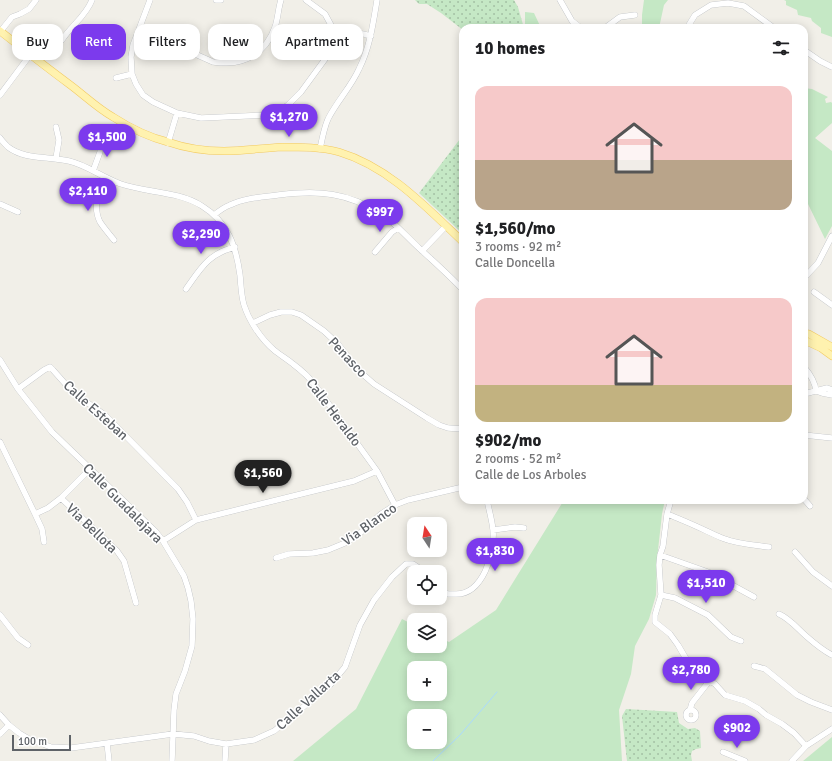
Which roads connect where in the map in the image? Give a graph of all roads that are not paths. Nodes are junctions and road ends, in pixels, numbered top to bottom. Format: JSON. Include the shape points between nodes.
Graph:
{"nodes":[{"id":1,"x":36,"y":0,"type":"edge"},
{"id":2,"x":92,"y":0,"type":"edge"},
{"id":3,"x":150,"y":0,"type":"edge"},
{"id":4,"x":216,"y":0,"type":"edge"},
{"id":5,"x":221,"y":0,"type":"edge"},
{"id":6,"x":281,"y":0,"type":"edge"},
{"id":7,"x":306,"y":0,"type":"edge"},
{"id":8,"x":377,"y":0,"type":"edge"},
{"id":9,"x":560,"y":0,"type":"edge"},
{"id":10,"x":635,"y":15,"type":"dead end"},
{"id":11,"x":142,"y":24,"type":"edge"},
{"id":12,"x":330,"y":24,"type":"edge"},
{"id":13,"x":575,"y":24,"type":"edge"},
{"id":14,"x":610,"y":24,"type":"edge"},
{"id":15,"x":690,"y":24,"type":"edge"},
{"id":16,"x":764,"y":24,"type":"edge"},
{"id":17,"x":0,"y":31,"type":"edge"},
{"id":18,"x":363,"y":34,"type":"edge"},
{"id":19,"x":371,"y":36,"type":"junction"},
{"id":20,"x":63,"y":38,"type":"edge"},
{"id":21,"x":12,"y":41,"type":"edge"},
{"id":22,"x":134,"y":43,"type":"edge"},
{"id":23,"x":808,"y":53,"type":"edge"},
{"id":24,"x":200,"y":56,"type":"edge"},
{"id":25,"x":26,"y":60,"type":"edge"},
{"id":26,"x":37,"y":60,"type":"edge"},
{"id":27,"x":324,"y":60,"type":"edge"},
{"id":28,"x":832,"y":67,"type":"edge"},
{"id":29,"x":132,"y":74,"type":"junction"},
{"id":30,"x":116,"y":78,"type":"dead end"},
{"id":31,"x":0,"y":95,"type":"edge"},
{"id":32,"x":177,"y":113,"type":"junction"},
{"id":33,"x":56,"y":127,"type":"dead end"},
{"id":34,"x":0,"y":138,"type":"edge"},
{"id":35,"x":101,"y":140,"type":"dead end"},
{"id":36,"x":168,"y":143,"type":"junction"},
{"id":37,"x":320,"y":149,"type":"junction"},
{"id":38,"x":56,"y":158,"type":"junction"},
{"id":39,"x":93,"y":171,"type":"junction"},
{"id":40,"x":105,"y":178,"type":"junction"},
{"id":41,"x":0,"y":204,"type":"edge"},
{"id":42,"x":18,"y":212,"type":"dead end"},
{"id":43,"x":214,"y":215,"type":"junction"},
{"id":44,"x":446,"y":226,"type":"junction"},
{"id":45,"x":398,"y":228,"type":"junction"},
{"id":46,"x":832,"y":236,"type":"edge"},
{"id":47,"x":459,"y":238,"type":"edge"},
{"id":48,"x":114,"y":240,"type":"dead end"},
{"id":49,"x":235,"y":247,"type":"junction"},
{"id":50,"x":422,"y":251,"type":"junction"},
{"id":51,"x":375,"y":252,"type":"dead end"},
{"id":52,"x":808,"y":274,"type":"edge"},
{"id":53,"x":459,"y":286,"type":"edge"},
{"id":54,"x":186,"y":289,"type":"dead end"},
{"id":55,"x":814,"y":292,"type":"dead end"},
{"id":56,"x":832,"y":305,"type":"edge"},
{"id":57,"x":253,"y":323,"type":"junction"},
{"id":58,"x":808,"y":334,"type":"edge"},
{"id":59,"x":808,"y":342,"type":"edge"},
{"id":60,"x":832,"y":347,"type":"edge"},
{"id":61,"x":832,"y":356,"type":"edge"},
{"id":62,"x":0,"y":360,"type":"edge"},
{"id":63,"x":808,"y":371,"type":"edge"},
{"id":64,"x":18,"y":389,"type":"junction"},
{"id":65,"x":832,"y":390,"type":"edge"},
{"id":66,"x":816,"y":391,"type":"junction"},
{"id":67,"x":808,"y":393,"type":"edge"},
{"id":68,"x":832,"y":395,"type":"edge"},
{"id":69,"x":459,"y":429,"type":"edge"},
{"id":70,"x":808,"y":435,"type":"edge"},
{"id":71,"x":832,"y":438,"type":"edge"},
{"id":72,"x":0,"y":442,"type":"edge"},
{"id":73,"x":90,"y":469,"type":"junction"},
{"id":74,"x":377,"y":471,"type":"junction"},
{"id":75,"x":459,"y":488,"type":"edge"},
{"id":76,"x":61,"y":498,"type":"junction"},
{"id":77,"x":488,"y":504,"type":"edge"},
{"id":78,"x":670,"y":504,"type":"edge"},
{"id":79,"x":808,"y":504,"type":"edge"},
{"id":80,"x":395,"y":505,"type":"junction"},
{"id":81,"x":810,"y":506,"type":"dead end"},
{"id":82,"x":36,"y":514,"type":"junction"},
{"id":83,"x":667,"y":514,"type":"junction"},
{"id":84,"x":196,"y":520,"type":"junction"},
{"id":85,"x":524,"y":528,"type":"dead end"},
{"id":86,"x":493,"y":530,"type":"junction"},
{"id":87,"x":163,"y":541,"type":"junction"},
{"id":88,"x":44,"y":542,"type":"dead end"},
{"id":89,"x":769,"y":547,"type":"dead end"},
{"id":90,"x":795,"y":552,"type":"dead end"},
{"id":91,"x":660,"y":555,"type":"junction"},
{"id":92,"x":276,"y":558,"type":"dead end"},
{"id":93,"x":414,"y":565,"type":"edge"},
{"id":94,"x":832,"y":586,"type":"edge"},
{"id":95,"x":447,"y":593,"type":"edge"},
{"id":96,"x":661,"y":595,"type":"junction"},
{"id":97,"x":754,"y":598,"type":"dead end"},
{"id":98,"x":136,"y":603,"type":"dead end"},
{"id":99,"x":779,"y":614,"type":"dead end"},
{"id":100,"x":0,"y":615,"type":"edge"},
{"id":101,"x":741,"y":641,"type":"dead end"},
{"id":102,"x":28,"y":645,"type":"dead end"},
{"id":103,"x":832,"y":655,"type":"edge"},
{"id":104,"x":754,"y":666,"type":"dead end"},
{"id":105,"x":710,"y":680,"type":"junction"},
{"id":106,"x":690,"y":710,"type":"dead end"},
{"id":107,"x":832,"y":710,"type":"edge"},
{"id":108,"x":0,"y":715,"type":"edge"},
{"id":109,"x":9,"y":725,"type":"junction"},
{"id":110,"x":832,"y":729,"type":"edge"},
{"id":111,"x":0,"y":734,"type":"edge"},
{"id":112,"x":173,"y":734,"type":"junction"},
{"id":113,"x":107,"y":743,"type":"junction"},
{"id":114,"x":226,"y":744,"type":"junction"},
{"id":115,"x":806,"y":746,"type":"junction"},
{"id":116,"x":724,"y":752,"type":"dead end"},
{"id":117,"x":109,"y":761,"type":"edge"},
{"id":118,"x":172,"y":761,"type":"edge"},
{"id":119,"x":225,"y":761,"type":"edge"},
{"id":120,"x":745,"y":761,"type":"edge"},
{"id":121,"x":792,"y":761,"type":"edge"}],
"edges":[{"from":1,"to":17,"type":"street","via":[[29,9],[12,17]]},
{"from":2,"to":20,"type":"street"},
{"from":3,"to":11,"type":"street"},
{"from":4,"to":5,"type":"street"},
{"from":6,"to":24,"type":"street","via":[[270,39],[252,56],[240,62],[225,63],[213,62]]},
{"from":7,"to":12,"type":"street","via":[[325,14]]},
{"from":8,"to":19,"type":"street"},
{"from":9,"to":13,"type":"street"},
{"from":10,"to":14,"type":"street","via":[[620,17]]},
{"from":15,"to":16,"type":"street","via":[[695,16],[711,5],[728,3],[744,6]]},
{"from":17,"to":21,"type":"main road"},
{"from":18,"to":19,"type":"street"},
{"from":19,"to":37,"type":"street","via":[[359,70],[327,120]]},
{"from":22,"to":29,"type":"street","via":[[131,57]]},
{"from":23,"to":28,"type":"street"},
{"from":25,"to":31,"type":"street"},
{"from":26,"to":36,"type":"main road","via":[[112,117]]},
{"from":27,"to":32,"type":"street","via":[[301,92],[278,111],[264,115],[201,118]]},
{"from":29,"to":30,"type":"street"},
{"from":29,"to":32,"type":"street","via":[[143,95]]},
{"from":32,"to":36,"type":"street"},
{"from":33,"to":38,"type":"street","via":[[59,140]]},
{"from":34,"to":38,"type":"street","name":"Calle Heraldo","via":[[6,146],[25,156]]},
{"from":35,"to":39,"type":"street","via":[[100,152]]},
{"from":36,"to":37,"type":"main road","via":[[224,151],[280,147]]},
{"from":37,"to":44,"type":"main road","via":[[356,158],[378,169],[420,201]]},
{"from":38,"to":39,"type":"street","name":"Calle Heraldo"},
{"from":39,"to":40,"type":"street","name":"Calle Heraldo"},
{"from":40,"to":43,"type":"street","name":"Calle Heraldo","via":[[191,200]]},
{"from":40,"to":48,"type":"street","via":[[98,197],[97,213]]},
{"from":41,"to":42,"type":"street"},
{"from":43,"to":45,"type":"street","via":[[238,202],[311,192],[333,194],[368,206]]},
{"from":43,"to":49,"type":"street","name":"Calle Heraldo"},
{"from":44,"to":47,"type":"main road"},
{"from":44,"to":50,"type":"street"},
{"from":45,"to":50,"type":"street"},
{"from":45,"to":51,"type":"street"},
{"from":46,"to":52,"type":"street","via":[[818,263]]},
{"from":49,"to":54,"type":"street","via":[[208,260]]},
{"from":49,"to":57,"type":"street","name":"Calle Heraldo","via":[[244,305]]},
{"from":50,"to":53,"type":"street"},
{"from":55,"to":56,"type":"street"},
{"from":57,"to":69,"type":"street","name":"Penasco","via":[[281,312],[301,315],[338,344],[358,370],[374,384],[439,425]]},
{"from":57,"to":74,"type":"street","name":"Calle Heraldo","via":[[266,343],[315,384]]},
{"from":58,"to":60,"type":"main road"},
{"from":59,"to":61,"type":"main road"},
{"from":62,"to":64,"type":"street","name":"Calle Guadalajara"},
{"from":63,"to":66,"type":"street"},
{"from":64,"to":73,"type":"street","name":"Calle Guadalajara","via":[[52,432]]},
{"from":64,"to":84,"type":"street","name":"Calle Esteban","via":[[50,367],[68,388],[105,415],[178,489]]},
{"from":65,"to":66,"type":"street","via":[[827,388]]},
{"from":66,"to":67,"type":"street"},
{"from":66,"to":68,"type":"street"},
{"from":70,"to":71,"type":"street"},
{"from":72,"to":82,"type":"street"},
{"from":73,"to":76,"type":"street"},
{"from":73,"to":87,"type":"street","name":"Calle Guadalajara"},
{"from":74,"to":80,"type":"street","name":"Calle Heraldo"},
{"from":74,"to":84,"type":"street","via":[[354,481]]},
{"from":75,"to":80,"type":"street","name":"Via Blanco"},
{"from":76,"to":82,"type":"street"},
{"from":76,"to":98,"type":"street","name":"Via Bellota","via":[[117,551],[124,561]]},
{"from":77,"to":86,"type":"street"},
{"from":78,"to":83,"type":"street"},
{"from":79,"to":81,"type":"street"},
{"from":80,"to":92,"type":"street","name":"Via Blanco","via":[[345,543],[328,550],[288,554]]},
{"from":82,"to":88,"type":"street"},
{"from":83,"to":89,"type":"street","via":[[723,538]]},
{"from":83,"to":91,"type":"street"},
{"from":84,"to":87,"type":"street"},
{"from":85,"to":86,"type":"street"},
{"from":86,"to":95,"type":"street","via":[[487,569],[480,582],[469,591],[460,594]]},
{"from":87,"to":112,"type":"street","name":"Calle Guadalajara","via":[[184,576],[193,619],[192,646],[176,694]]},
{"from":90,"to":94,"type":"street","via":[[813,572]]},
{"from":91,"to":96,"type":"street"},
{"from":91,"to":97,"type":"street","via":[[708,572]]},
{"from":93,"to":114,"type":"street","name":"Calle Vallarta","via":[[406,564],[374,600],[360,625],[344,667],[330,685],[274,731],[254,740]]},
{"from":96,"to":101,"type":"street","via":[[675,598],[708,615],[731,637]]},
{"from":96,"to":105,"type":"street","via":[[655,622],[670,634],[695,674]]},
{"from":99,"to":103,"type":"street"},
{"from":100,"to":102,"type":"street","via":[[18,638]]},
{"from":104,"to":107,"type":"street","via":[[765,669],[797,695]]},
{"from":105,"to":106,"type":"street","via":[[692,703]]},
{"from":105,"to":115,"type":"street","via":[[725,695],[746,701],[782,724]]},
{"from":108,"to":109,"type":"street","name":"Calle Vallarta"},
{"from":109,"to":111,"type":"street"},
{"from":109,"to":113,"type":"street","name":"Calle Vallarta","via":[[29,739],[51,747],[71,748]]},
{"from":110,"to":115,"type":"street"},
{"from":112,"to":113,"type":"street","name":"Calle Vallarta"},
{"from":112,"to":114,"type":"street","name":"Calle Vallarta"},
{"from":112,"to":118,"type":"street","name":"Calle Guadalajara"},
{"from":113,"to":117,"type":"street"},
{"from":114,"to":119,"type":"street"},
{"from":115,"to":121,"type":"street"},
{"from":116,"to":120,"type":"street"}]}
